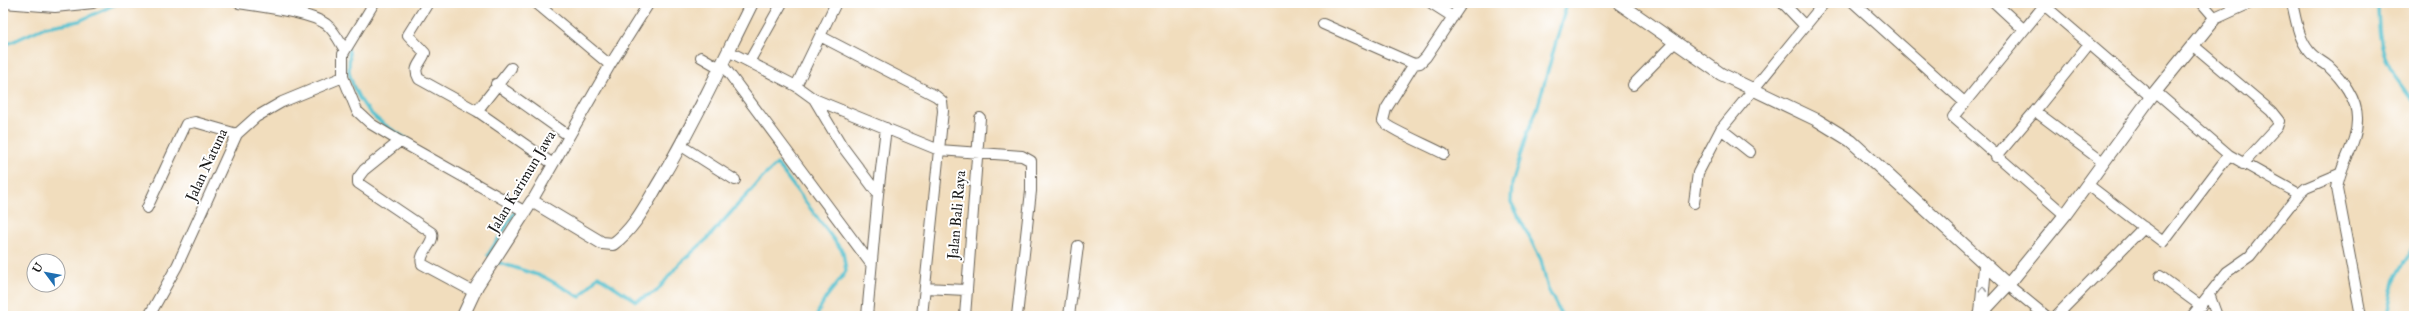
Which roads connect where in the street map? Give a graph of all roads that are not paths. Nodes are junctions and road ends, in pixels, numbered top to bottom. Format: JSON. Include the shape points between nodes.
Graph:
{"nodes":[{"id":1,"x":4,"y":3,"type":"edge"},
{"id":2,"x":93,"y":3,"type":"edge"},
{"id":3,"x":239,"y":3,"type":"edge"},
{"id":4,"x":374,"y":3,"type":"edge"},
{"id":5,"x":428,"y":3,"type":"edge"},
{"id":6,"x":536,"y":3,"type":"edge"},
{"id":7,"x":649,"y":3,"type":"edge"},
{"id":8,"x":752,"y":3,"type":"edge"},
{"id":9,"x":782,"y":3,"type":"edge"},
{"id":10,"x":836,"y":3,"type":"edge"},
{"id":11,"x":1430,"y":3,"type":"edge"},
{"id":12,"x":1462,"y":3,"type":"edge"},
{"id":13,"x":1620,"y":3,"type":"edge"},
{"id":14,"x":1783,"y":3,"type":"edge"},
{"id":15,"x":1824,"y":3,"type":"edge"},
{"id":16,"x":1854,"y":3,"type":"edge"},
{"id":17,"x":1995,"y":3,"type":"edge"},
{"id":18,"x":2202,"y":3,"type":"edge"},
{"id":19,"x":2248,"y":3,"type":"edge"},
{"id":20,"x":2292,"y":3,"type":"edge"},
{"id":21,"x":2045,"y":4,"type":"edge"},
{"id":22,"x":1453,"y":17,"type":"junction"},
{"id":23,"x":2216,"y":18,"type":"junction"},
{"id":24,"x":1323,"y":24,"type":"dead end"},
{"id":25,"x":1804,"y":25,"type":"junction"},
{"id":26,"x":2024,"y":29,"type":"junction"},
{"id":27,"x":820,"y":36,"type":"junction"},
{"id":28,"x":1674,"y":43,"type":"junction"},
{"id":29,"x":2089,"y":44,"type":"junction"},
{"id":30,"x":2193,"y":45,"type":"junction"},
{"id":31,"x":344,"y":49,"type":"junction"},
{"id":32,"x":728,"y":51,"type":"junction"},
{"id":33,"x":701,"y":58,"type":"dead end"},
{"id":34,"x":749,"y":62,"type":"junction"},
{"id":35,"x":1414,"y":64,"type":"junction"},
{"id":36,"x":610,"y":65,"type":"junction"},
{"id":37,"x":721,"y":66,"type":"junction"},
{"id":38,"x":511,"y":68,"type":"dead end"},
{"id":39,"x":343,"y":77,"type":"junction"},
{"id":40,"x":496,"y":84,"type":"junction"},
{"id":41,"x":1633,"y":84,"type":"dead end"},
{"id":42,"x":796,"y":86,"type":"junction"},
{"id":43,"x":1754,"y":91,"type":"junction"},
{"id":44,"x":2153,"y":94,"type":"junction"},
{"id":45,"x":814,"y":99,"type":"junction"},
{"id":46,"x":1963,"y":101,"type":"junction"},
{"id":47,"x":477,"y":111,"type":"junction"},
{"id":48,"x":2035,"y":111,"type":"junction"},
{"id":49,"x":980,"y":118,"type":"dead end"},
{"id":50,"x":886,"y":128,"type":"junction"},
{"id":51,"x":1721,"y":129,"type":"junction"},
{"id":52,"x":237,"y":134,"type":"junction"},
{"id":53,"x":569,"y":136,"type":"junction"},
{"id":54,"x":400,"y":141,"type":"junction"},
{"id":55,"x":680,"y":145,"type":"junction"},
{"id":56,"x":939,"y":150,"type":"junction"},
{"id":57,"x":1750,"y":152,"type":"dead end"},
{"id":58,"x":978,"y":153,"type":"junction"},
{"id":59,"x":1444,"y":154,"type":"dead end"},
{"id":60,"x":2229,"y":155,"type":"junction"},
{"id":61,"x":1996,"y":157,"type":"junction"},
{"id":62,"x":2103,"y":162,"type":"junction"},
{"id":63,"x":553,"y":164,"type":"junction"},
{"id":64,"x":2243,"y":164,"type":"junction"},
{"id":65,"x":2339,"y":174,"type":"junction"},
{"id":66,"x":735,"y":180,"type":"dead end"},
{"id":67,"x":2088,"y":184,"type":"junction"},
{"id":68,"x":878,"y":194,"type":"junction"},
{"id":69,"x":2299,"y":194,"type":"junction"},
{"id":70,"x":532,"y":201,"type":"junction"},
{"id":71,"x":1694,"y":203,"type":"dead end"},
{"id":72,"x":147,"y":208,"type":"dead end"},
{"id":73,"x":524,"y":211,"type":"junction"},
{"id":74,"x":2065,"y":216,"type":"junction"},
{"id":75,"x":2144,"y":227,"type":"junction"},
{"id":76,"x":1078,"y":246,"type":"dead end"},
{"id":77,"x":871,"y":264,"type":"junction"},
{"id":78,"x":1985,"y":266,"type":"junction"},
{"id":79,"x":2160,"y":276,"type":"dead end"},
{"id":80,"x":2008,"y":285,"type":"junction"},
{"id":81,"x":925,"y":288,"type":"junction"},
{"id":82,"x":966,"y":290,"type":"junction"},
{"id":83,"x":474,"y":292,"type":"junction"},
{"id":84,"x":2209,"y":294,"type":"junction"},
{"id":85,"x":2200,"y":306,"type":"junction"},
{"id":86,"x":1980,"y":314,"type":"edge"},
{"id":87,"x":149,"y":316,"type":"edge"},
{"id":88,"x":463,"y":316,"type":"edge"},
{"id":89,"x":867,"y":316,"type":"edge"},
{"id":90,"x":922,"y":316,"type":"edge"},
{"id":91,"x":965,"y":316,"type":"edge"},
{"id":92,"x":1018,"y":316,"type":"edge"},
{"id":93,"x":1069,"y":316,"type":"edge"},
{"id":94,"x":2046,"y":316,"type":"edge"},
{"id":95,"x":2056,"y":316,"type":"edge"},
{"id":96,"x":2192,"y":316,"type":"edge"},
{"id":97,"x":2217,"y":316,"type":"edge"},
{"id":98,"x":2361,"y":316,"type":"edge"}],
"edges":[{"from":1,"to":2,"type":"street","via":[[55,7]]},
{"from":3,"to":31,"type":"street","via":[[296,14],[324,23],[332,29]]},
{"from":4,"to":31,"type":"street"},
{"from":5,"to":47,"type":"street","via":[[408,35],[425,53],[415,69],[416,73],[419,79]]},
{"from":6,"to":36,"type":"street"},
{"from":7,"to":36,"type":"street","name":"Jalan Karimun Jawa"},
{"from":8,"to":32,"type":"street"},
{"from":9,"to":34,"type":"street"},
{"from":10,"to":27,"type":"street"},
{"from":11,"to":22,"type":"street"},
{"from":12,"to":22,"type":"street"},
{"from":13,"to":28,"type":"street"},
{"from":14,"to":25,"type":"street"},
{"from":15,"to":25,"type":"street"},
{"from":16,"to":46,"type":"street"},
{"from":17,"to":26,"type":"street"},
{"from":18,"to":23,"type":"street"},
{"from":19,"to":23,"type":"street"},
{"from":20,"to":65,"type":"street","via":[[2306,46],[2345,85],[2354,104],[2357,119],[2354,137]]},
{"from":21,"to":26,"type":"street"},
{"from":21,"to":29,"type":"street"},
{"from":22,"to":35,"type":"street","via":[[1426,57],[1420,63]]},
{"from":23,"to":30,"type":"street"},
{"from":24,"to":35,"type":"street"},
{"from":25,"to":43,"type":"street"},
{"from":26,"to":46,"type":"street"},
{"from":27,"to":42,"type":"street"},
{"from":27,"to":56,"type":"street","via":[[936,96],[942,102],[943,111]]},
{"from":28,"to":41,"type":"street"},
{"from":28,"to":43,"type":"street","via":[[1721,74]]},
{"from":29,"to":44,"type":"street"},
{"from":29,"to":48,"type":"street"},
{"from":30,"to":44,"type":"street"},
{"from":30,"to":64,"type":"street","via":[[2271,111],[2279,121],[2277,127]]},
{"from":31,"to":39,"type":"street"},
{"from":32,"to":34,"type":"street"},
{"from":32,"to":37,"type":"street"},
{"from":33,"to":37,"type":"street"},
{"from":34,"to":42,"type":"street"},
{"from":35,"to":59,"type":"street","via":[[1386,109],[1383,121],[1388,127],[1424,142]]},
{"from":36,"to":53,"type":"street","name":"Jalan Karimun Jawa"},
{"from":37,"to":55,"type":"street"},
{"from":37,"to":77,"type":"street"},
{"from":38,"to":40,"type":"street"},
{"from":39,"to":52,"type":"street","name":"Jalan Natuna","via":[[282,102],[256,117]]},
{"from":39,"to":54,"type":"street","via":[[358,111],[371,124]]},
{"from":40,"to":47,"type":"street"},
{"from":40,"to":53,"type":"street"},
{"from":42,"to":45,"type":"street"},
{"from":43,"to":51,"type":"street"},
{"from":43,"to":78,"type":"street","via":[[1817,120],[1851,141]]},
{"from":44,"to":60,"type":"street"},
{"from":44,"to":62,"type":"street"},
{"from":45,"to":50,"type":"street"},
{"from":45,"to":68,"type":"street","via":[[842,146]]},
{"from":46,"to":61,"type":"street","via":[[1954,114],[1954,120]]},
{"from":47,"to":63,"type":"street"},
{"from":48,"to":61,"type":"street"},
{"from":48,"to":62,"type":"street"},
{"from":49,"to":58,"type":"street","name":"Jalan Bali Raya"},
{"from":50,"to":56,"type":"street"},
{"from":50,"to":68,"type":"street"},
{"from":51,"to":57,"type":"street"},
{"from":51,"to":71,"type":"street","via":[[1698,173]]},
{"from":52,"to":72,"type":"street","via":[[195,122],[186,124]]},
{"from":52,"to":87,"type":"street","name":"Jalan Natuna","via":[[177,266]]},
{"from":53,"to":63,"type":"street","name":"Jalan Karimun Jawa"},
{"from":54,"to":73,"type":"street"},
{"from":54,"to":83,"type":"street","via":[[364,170],[358,178],[358,183],[432,233],[433,238],[422,258],[422,264]]},
{"from":55,"to":66,"type":"street"},
{"from":55,"to":70,"type":"street","via":[[637,219],[613,244],[591,237]]},
{"from":56,"to":58,"type":"street"},
{"from":56,"to":81,"type":"street"},
{"from":58,"to":82,"type":"street","name":"Jalan Bali Raya"},
{"from":58,"to":92,"type":"street","via":[[1022,156],[1032,164]]},
{"from":60,"to":64,"type":"street"},
{"from":60,"to":75,"type":"street","via":[[2165,241]]},
{"from":61,"to":74,"type":"street"},
{"from":62,"to":67,"type":"street"},
{"from":63,"to":70,"type":"street","name":"Jalan Karimun Jawa"},
{"from":64,"to":69,"type":"street"},
{"from":65,"to":69,"type":"street","via":[[2306,188]]},
{"from":65,"to":98,"type":"street","via":[[2339,201]]},
{"from":67,"to":74,"type":"street"},
{"from":67,"to":75,"type":"street"},
{"from":68,"to":77,"type":"street"},
{"from":69,"to":84,"type":"street","via":[[2250,256],[2227,272]]},
{"from":70,"to":73,"type":"street","name":"Jalan Karimun Jawa"},
{"from":73,"to":83,"type":"street","name":"Jalan Karimun Jawa"},
{"from":74,"to":80,"type":"street"},
{"from":75,"to":95,"type":"street"},
{"from":76,"to":93,"type":"street"},
{"from":77,"to":89,"type":"street"},
{"from":78,"to":80,"type":"street"},
{"from":86,"to":78,"type":"street","one_way":true},
{"from":79,"to":85,"type":"street"},
{"from":80,"to":86,"type":"street"},
{"from":80,"to":94,"type":"street"},
{"from":81,"to":82,"type":"street"},
{"from":81,"to":90,"type":"street"},
{"from":82,"to":91,"type":"street","name":"Jalan Bali Raya"},
{"from":83,"to":88,"type":"street","name":"Jalan Karimun Jawa"},
{"from":84,"to":85,"type":"street"},
{"from":84,"to":97,"type":"street"},
{"from":85,"to":96,"type":"street"}]}
